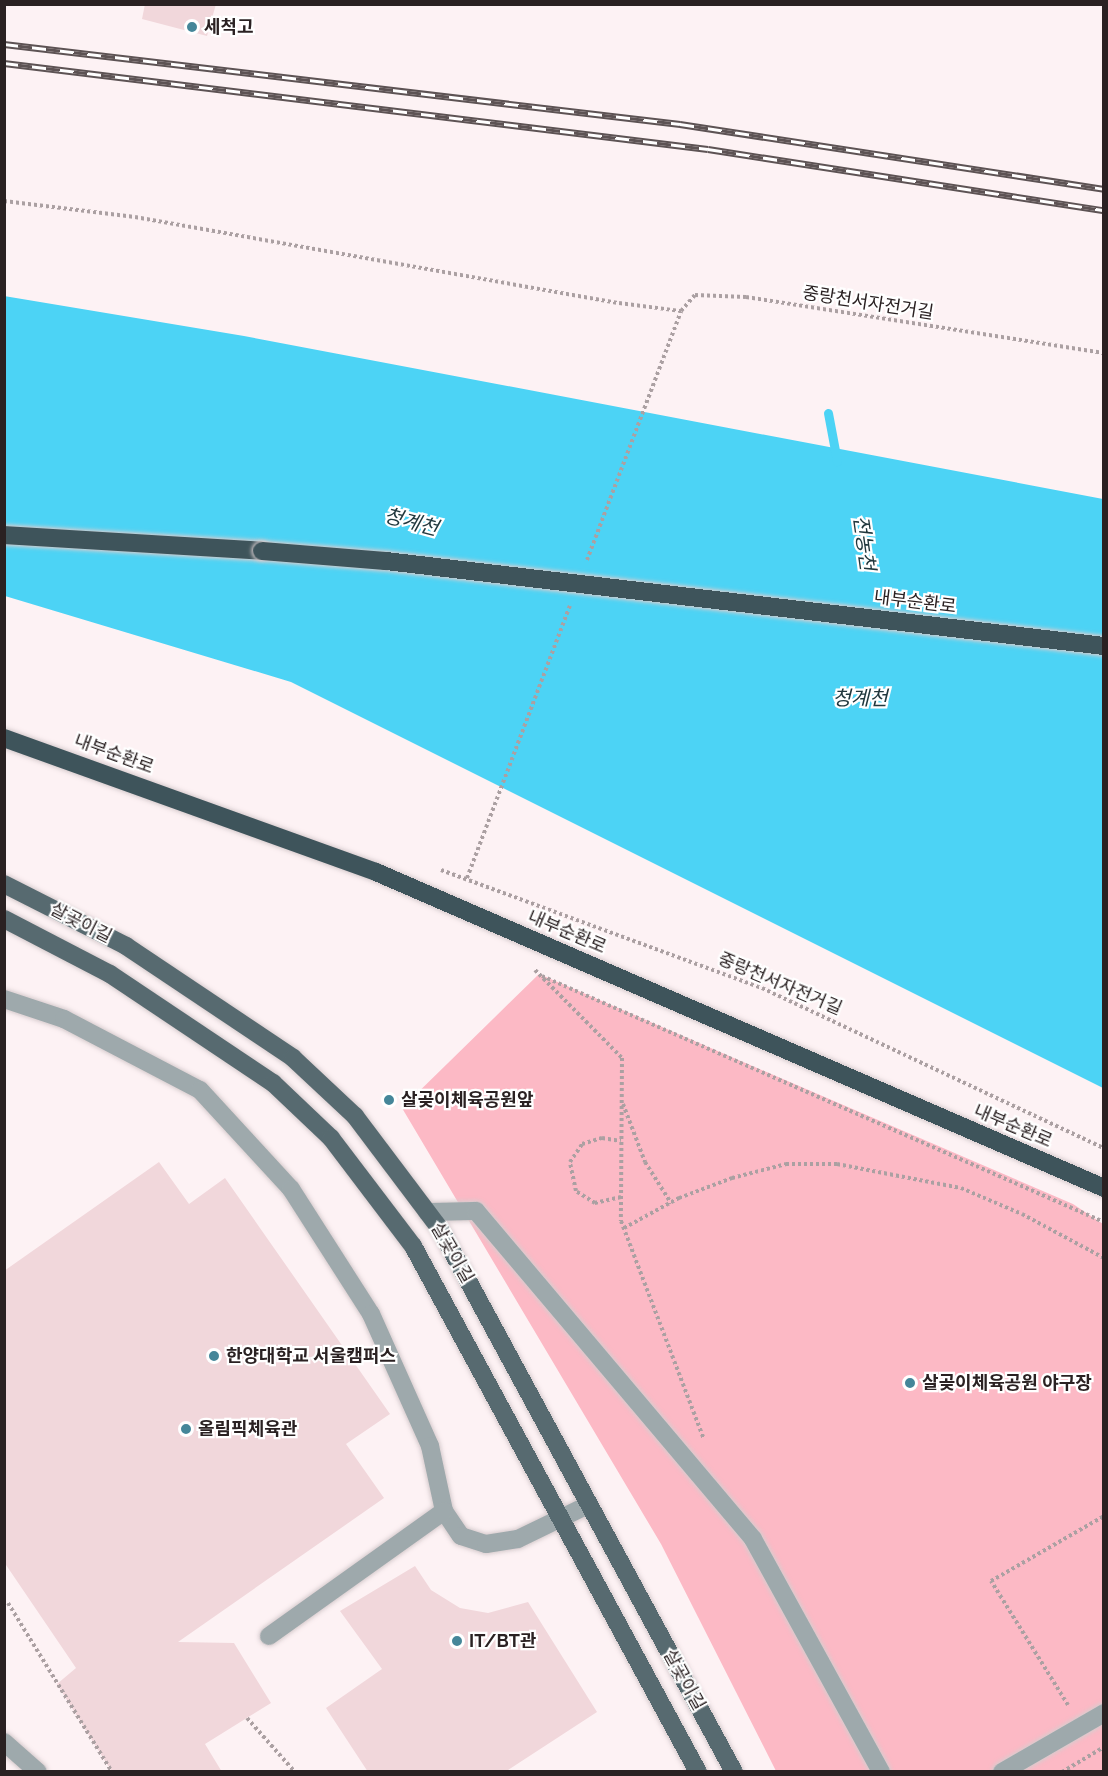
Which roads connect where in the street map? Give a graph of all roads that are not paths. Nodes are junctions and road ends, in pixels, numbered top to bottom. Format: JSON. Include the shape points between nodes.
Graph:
{"nodes":[{"id":1,"x":4,"y":535,"type":"edge"},
{"id":2,"x":1104,"y":646,"type":"edge"},
{"id":3,"x":4,"y":738,"type":"edge"},
{"id":4,"x":4,"y":884,"type":"edge"},
{"id":5,"x":4,"y":919,"type":"edge"},
{"id":6,"x":4,"y":999,"type":"edge"},
{"id":7,"x":1104,"y":1188,"type":"edge"},
{"id":8,"x":427,"y":1212,"type":"junction"},
{"id":9,"x":588,"y":1505,"type":"junction"},
{"id":10,"x":444,"y":1511,"type":"junction"},
{"id":11,"x":560,"y":1520,"type":"junction"},
{"id":12,"x":268,"y":1636,"type":"dead end"},
{"id":13,"x":1104,"y":1713,"type":"edge"},
{"id":14,"x":4,"y":1742,"type":"edge"},
{"id":15,"x":38,"y":1772,"type":"edge"},
{"id":16,"x":698,"y":1772,"type":"edge"},
{"id":17,"x":734,"y":1772,"type":"edge"},
{"id":18,"x":880,"y":1772,"type":"edge"},
{"id":19,"x":1002,"y":1772,"type":"edge"}],
"edges":[{"from":1,"to":2,"type":"highway","name":"내부순환로","bridge":true,"via":[[386,561]]},
{"from":3,"to":7,"type":"highway","name":"내부순환로","bridge":true,"via":[[376,872]]},
{"from":4,"to":8,"type":"main road","name":"살곶이길","via":[[126,946],[293,1058],[355,1116]]},
{"from":5,"to":11,"type":"main road","name":"살곶이길","via":[[110,974],[148,999],[273,1083],[332,1138],[413,1246]]},
{"from":6,"to":10,"type":"lane","via":[[64,1019],[200,1090],[291,1189],[371,1314],[430,1446]]},
{"from":8,"to":9,"type":"main road","name":"살곶이길"},
{"from":8,"to":18,"type":"lane","via":[[476,1211],[753,1539]]},
{"from":9,"to":11,"type":"lane"},
{"from":9,"to":17,"type":"main road","name":"살곶이길"},
{"from":10,"to":11,"type":"lane","via":[[461,1536],[486,1544],[518,1539]]},
{"from":10,"to":12,"type":"lane"},
{"from":11,"to":16,"type":"main road","name":"살곶이길"},
{"from":13,"to":19,"type":"lane"},
{"from":14,"to":15,"type":"lane"}]}
